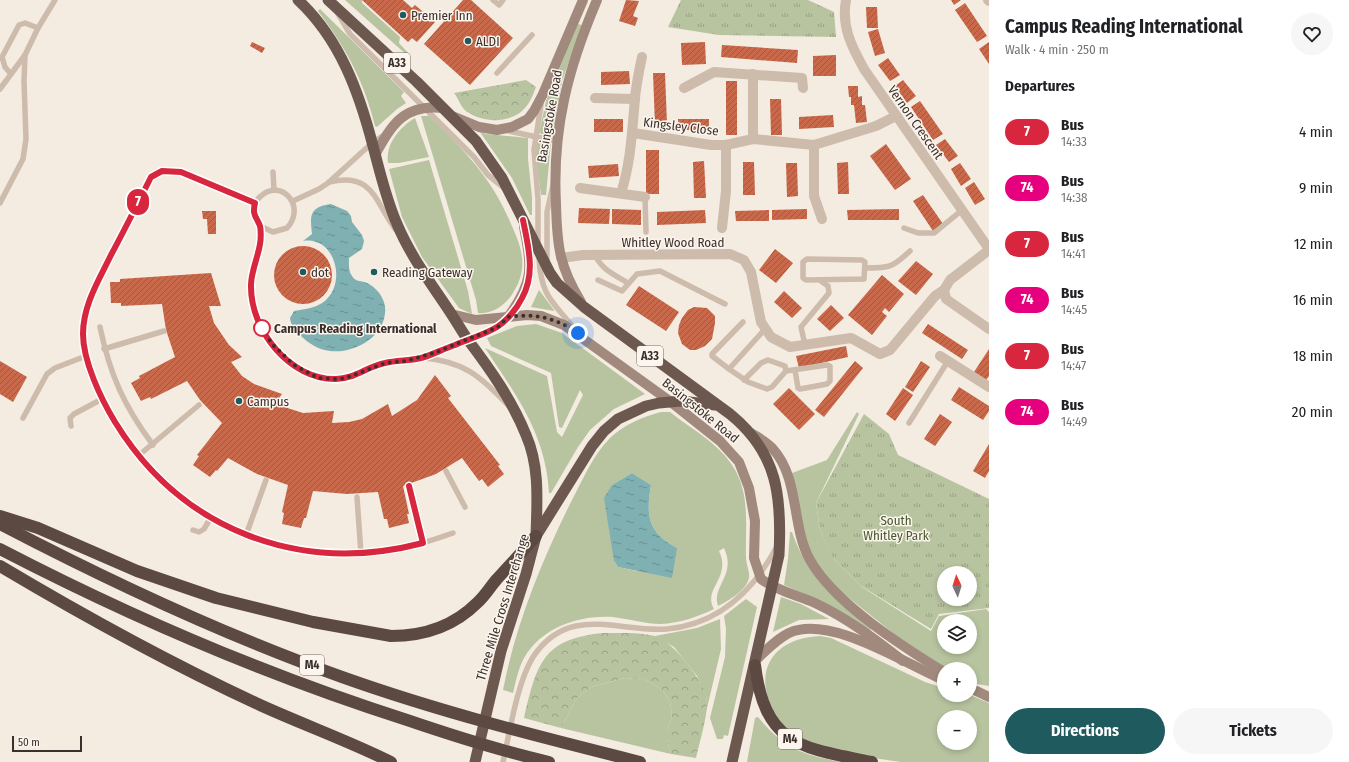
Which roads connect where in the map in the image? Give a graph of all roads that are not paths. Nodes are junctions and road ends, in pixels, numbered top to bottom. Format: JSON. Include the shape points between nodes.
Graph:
{"nodes":[{"id":1,"x":55,"y":0,"type":"edge"},
{"id":2,"x":298,"y":0,"type":"edge"},
{"id":3,"x":493,"y":0,"type":"edge"},
{"id":4,"x":504,"y":0,"type":"edge"},
{"id":5,"x":583,"y":0,"type":"edge"},
{"id":6,"x":597,"y":0,"type":"edge"},
{"id":7,"x":846,"y":0,"type":"edge"},
{"id":8,"x":330,"y":2,"type":"edge"},
{"id":9,"x":38,"y":28,"type":"junction"},
{"id":10,"x":532,"y":35,"type":"dead end"},
{"id":11,"x":25,"y":55,"type":"junction"},
{"id":12,"x":642,"y":57,"type":"dead end"},
{"id":13,"x":497,"y":73,"type":"dead end"},
{"id":14,"x":11,"y":74,"type":"junction"},
{"id":15,"x":753,"y":74,"type":"junction"},
{"id":16,"x":684,"y":88,"type":"dead end"},
{"id":17,"x":803,"y":88,"type":"dead end"},
{"id":18,"x":0,"y":89,"type":"edge"},
{"id":19,"x":543,"y":94,"type":"junction"},
{"id":20,"x":595,"y":98,"type":"dead end"},
{"id":21,"x":635,"y":98,"type":"junction"},
{"id":22,"x":424,"y":108,"type":"junction"},
{"id":23,"x":446,"y":112,"type":"junction"},
{"id":24,"x":896,"y":116,"type":"junction"},
{"id":25,"x":502,"y":130,"type":"junction"},
{"id":26,"x":387,"y":133,"type":"junction"},
{"id":27,"x":633,"y":133,"type":"junction"},
{"id":28,"x":534,"y":136,"type":"junction"},
{"id":29,"x":753,"y":139,"type":"junction"},
{"id":30,"x":556,"y":141,"type":"junction"},
{"id":31,"x":372,"y":143,"type":"junction"},
{"id":32,"x":726,"y":145,"type":"junction"},
{"id":33,"x":814,"y":145,"type":"junction"},
{"id":34,"x":375,"y":155,"type":"junction"},
{"id":35,"x":274,"y":172,"type":"dead end"},
{"id":36,"x":554,"y":181,"type":"junction"},
{"id":37,"x":328,"y":182,"type":"junction"},
{"id":38,"x":580,"y":188,"type":"dead end"},
{"id":39,"x":274,"y":190,"type":"junction"},
{"id":40,"x":621,"y":193,"type":"junction"},
{"id":41,"x":512,"y":195,"type":"junction"},
{"id":42,"x":646,"y":197,"type":"joint"},
{"id":43,"x":293,"y":201,"type":"junction"},
{"id":44,"x":0,"y":203,"type":"edge"},
{"id":45,"x":255,"y":203,"type":"junction"},
{"id":46,"x":962,"y":210,"type":"junction"},
{"id":47,"x":822,"y":219,"type":"dead end"},
{"id":48,"x":523,"y":220,"type":"junction"},
{"id":49,"x":260,"y":226,"type":"junction"},
{"id":50,"x":722,"y":228,"type":"dead end"},
{"id":51,"x":904,"y":228,"type":"dead end"},
{"id":52,"x":646,"y":232,"type":"dead end"},
{"id":53,"x":408,"y":247,"type":"junction"},
{"id":54,"x":989,"y":250,"type":"edge"},
{"id":55,"x":910,"y":251,"type":"dead end"},
{"id":56,"x":538,"y":252,"type":"junction"},
{"id":57,"x":595,"y":255,"type":"junction"},
{"id":58,"x":561,"y":258,"type":"junction"},
{"id":59,"x":865,"y":268,"type":"junction"},
{"id":60,"x":550,"y":273,"type":"junction"},
{"id":61,"x":598,"y":280,"type":"dead end"},
{"id":62,"x":821,"y":281,"type":"junction"},
{"id":63,"x":628,"y":283,"type":"junction"},
{"id":64,"x":944,"y":290,"type":"junction"},
{"id":65,"x":725,"y":304,"type":"dead end"},
{"id":66,"x":584,"y":307,"type":"junction"},
{"id":67,"x":451,"y":314,"type":"junction"},
{"id":68,"x":508,"y":317,"type":"junction"},
{"id":69,"x":743,"y":322,"type":"dead end"},
{"id":70,"x":100,"y":328,"type":"dead end"},
{"id":71,"x":989,"y":329,"type":"edge"},
{"id":72,"x":765,"y":330,"type":"junction"},
{"id":73,"x":164,"y":331,"type":"dead end"},
{"id":74,"x":578,"y":333,"type":"junction"},
{"id":75,"x":468,"y":340,"type":"junction"},
{"id":76,"x":805,"y":345,"type":"junction"},
{"id":77,"x":104,"y":349,"type":"junction"},
{"id":78,"x":86,"y":356,"type":"junction"},
{"id":79,"x":421,"y":358,"type":"junction"},
{"id":80,"x":944,"y":359,"type":"joint"},
{"id":81,"x":729,"y":369,"type":"junction"},
{"id":82,"x":795,"y":370,"type":"junction"},
{"id":83,"x":786,"y":371,"type":"junction"},
{"id":84,"x":744,"y":380,"type":"junction"},
{"id":85,"x":989,"y":387,"type":"edge"},
{"id":86,"x":102,"y":399,"type":"junction"},
{"id":87,"x":671,"y":402,"type":"junction"},
{"id":88,"x":199,"y":405,"type":"dead end"},
{"id":89,"x":717,"y":405,"type":"junction"},
{"id":90,"x":515,"y":412,"type":"junction"},
{"id":91,"x":23,"y":418,"type":"dead end"},
{"id":92,"x":909,"y":423,"type":"dead end"},
{"id":93,"x":71,"y":426,"type":"dead end"},
{"id":94,"x":752,"y":433,"type":"junction"},
{"id":95,"x":153,"y":444,"type":"junction"},
{"id":96,"x":138,"y":456,"type":"junction"},
{"id":97,"x":446,"y":471,"type":"dead end"},
{"id":98,"x":266,"y":480,"type":"dead end"},
{"id":99,"x":409,"y":486,"type":"dead end"},
{"id":100,"x":357,"y":497,"type":"dead end"},
{"id":101,"x":465,"y":507,"type":"dead end"},
{"id":102,"x":0,"y":516,"type":"edge"},
{"id":103,"x":211,"y":517,"type":"junction"},
{"id":104,"x":0,"y":524,"type":"edge"},
{"id":105,"x":193,"y":530,"type":"dead end"},
{"id":106,"x":453,"y":533,"type":"dead end"},
{"id":107,"x":246,"y":536,"type":"junction"},
{"id":108,"x":536,"y":536,"type":"junction"},
{"id":109,"x":780,"y":542,"type":"junction"},
{"id":110,"x":423,"y":543,"type":"junction"},
{"id":111,"x":0,"y":549,"type":"edge"},
{"id":112,"x":361,"y":554,"type":"junction"},
{"id":113,"x":0,"y":566,"type":"edge"},
{"id":114,"x":759,"y":576,"type":"junction"},
{"id":115,"x":772,"y":586,"type":"junction"},
{"id":116,"x":903,"y":661,"type":"junction"},
{"id":117,"x":755,"y":662,"type":"junction"},
{"id":118,"x":937,"y":667,"type":"edge"},
{"id":119,"x":937,"y":677,"type":"edge"},
{"id":120,"x":977,"y":692,"type":"edge"},
{"id":121,"x":989,"y":697,"type":"edge"},
{"id":122,"x":391,"y":762,"type":"edge"},
{"id":123,"x":475,"y":762,"type":"edge"},
{"id":124,"x":503,"y":762,"type":"edge"},
{"id":125,"x":549,"y":762,"type":"edge"},
{"id":126,"x":640,"y":762,"type":"edge"},
{"id":127,"x":732,"y":762,"type":"edge"},
{"id":128,"x":872,"y":762,"type":"edge"}],
"edges":[{"from":1,"to":9,"type":"lane"},
{"from":2,"to":31,"type":"highway","via":[[329,37],[344,63],[357,90]]},
{"from":3,"to":4,"type":"lane","via":[[499,5]]},
{"from":5,"to":19,"type":"main road","name":"Basingstoke Road"},
{"from":6,"to":30,"type":"main road","name":"Basingstoke Road","via":[[574,60]]},
{"from":7,"to":24,"type":"street","name":"Vernon Crescent","via":[[844,22],[849,41],[864,69]]},
{"from":8,"to":22,"type":"lane","via":[[350,34]]},
{"from":8,"to":23,"type":"highway","number":"A33","via":[[394,59]]},
{"from":9,"to":11,"type":"lane"},
{"from":9,"to":14,"type":"lane","via":[[25,23],[19,24],[2,57],[5,67]]},
{"from":10,"to":13,"type":"lane"},
{"from":11,"to":14,"type":"lane"},
{"from":11,"to":44,"type":"lane","via":[[26,139],[23,159]]},
{"from":12,"to":21,"type":"street","name":"Kingsley Close"},
{"from":14,"to":18,"type":"lane"},
{"from":15,"to":16,"type":"street","via":[[714,72]]},
{"from":15,"to":17,"type":"street","via":[[802,78]]},
{"from":15,"to":29,"type":"street"},
{"from":19,"to":25,"type":"main road","name":"Basingstoke Road","via":[[528,118],[512,128]]},
{"from":19,"to":28,"type":"lane"},
{"from":20,"to":21,"type":"street","name":"Kingsley Close"},
{"from":21,"to":27,"type":"street","name":"Kingsley Close"},
{"from":22,"to":23,"type":"main road","name":"Basingstoke Road"},
{"from":22,"to":26,"type":"main road","name":"Basingstoke Road","via":[[407,113]]},
{"from":22,"to":41,"type":"lane"},
{"from":23,"to":25,"type":"main road","name":"Basingstoke Road","via":[[485,129]]},
{"from":23,"to":41,"type":"highway","name":"Basingstoke Road","number":"A33","via":[[484,152]]},
{"from":24,"to":33,"type":"street","name":"Kingsley Close","via":[[876,126]]},
{"from":24,"to":46,"type":"street","name":"Vernon Crescent"},
{"from":25,"to":28,"type":"lane"},
{"from":26,"to":31,"type":"lane"},
{"from":26,"to":34,"type":"main road","name":"Basingstoke Road"},
{"from":27,"to":32,"type":"street","name":"Kingsley Close"},
{"from":27,"to":40,"type":"street","name":"Kingsley Close","via":[[628,173]]},
{"from":28,"to":30,"type":"lane"},
{"from":28,"to":56,"type":"lane"},
{"from":29,"to":32,"type":"street","name":"Kingsley Close"},
{"from":29,"to":33,"type":"street","name":"Kingsley Close"},
{"from":30,"to":36,"type":"main road","name":"Basingstoke Road"},
{"from":31,"to":34,"type":"highway"},
{"from":31,"to":37,"type":"lane"},
{"from":32,"to":50,"type":"street","name":"Kingsley Close","via":[[726,191]]},
{"from":33,"to":47,"type":"street","via":[[814,196]]},
{"from":34,"to":53,"type":"highway","via":[[391,210]]},
{"from":35,"to":39,"type":"lane"},
{"from":36,"to":58,"type":"main road","name":"Basingstoke Road","via":[[556,238]]},
{"from":36,"to":60,"type":"lane","via":[[549,198],[546,231],[546,257]]},
{"from":37,"to":43,"type":"lane","via":[[319,190]]},
{"from":37,"to":53,"type":"lane","via":[[351,179],[369,188]]},
{"from":38,"to":40,"type":"street"},
{"from":39,"to":43,"type":"lane","via":[[285,193]]},
{"from":39,"to":45,"type":"lane","via":[[263,194]]},
{"from":40,"to":42,"type":"street"},
{"from":41,"to":48,"type":"highway","name":"Basingstoke Road","number":"A33"},
{"from":42,"to":52,"type":"lane"},
{"from":43,"to":49,"type":"lane","via":[[295,216],[287,228],[273,232]]},
{"from":45,"to":49,"type":"lane","via":[[254,215]]},
{"from":45,"to":78,"type":"lane","via":[[181,172],[162,171],[151,177],[91,296],[83,335]]},
{"from":46,"to":51,"type":"lane","via":[[934,234],[918,233]]},
{"from":46,"to":54,"type":"street","name":"Vernon Crescent"},
{"from":48,"to":56,"type":"highway","name":"Basingstoke Road","number":"A33"},
{"from":48,"to":68,"type":"main road","via":[[530,273],[522,298]]},
{"from":49,"to":79,"type":"lane","via":[[260,242],[251,285],[253,302],[262,328],[281,354],[304,372],[318,378],[336,379],[385,363]]},
{"from":53,"to":67,"type":"highway"},
{"from":54,"to":64,"type":"street","via":[[950,280]]},
{"from":55,"to":59,"type":"lane","via":[[895,265]]},
{"from":56,"to":60,"type":"highway","name":"Basingstoke Road","number":"A33"},
{"from":56,"to":74,"type":"lane","via":[[545,291]]},
{"from":57,"to":58,"type":"street","name":"Whitley Wood Road"},
{"from":57,"to":63,"type":"lane","via":[[598,263]]},
{"from":57,"to":72,"type":"street","name":"Whitley Wood Road","via":[[730,254],[744,260],[750,272]]},
{"from":58,"to":66,"type":"main road","name":"Basingstoke Road","via":[[569,281]]},
{"from":59,"to":62,"type":"lane","via":[[864,279],[861,280]]},
{"from":59,"to":62,"type":"lane","via":[[865,262],[862,260],[807,259],[803,262],[803,278]]},
{"from":60,"to":66,"type":"highway","name":"Basingstoke Road","number":"A33","via":[[557,283]]},
{"from":61,"to":63,"type":"lane","via":[[622,291]]},
{"from":62,"to":76,"type":"lane","via":[[828,286],[829,293],[801,327]]},
{"from":63,"to":65,"type":"lane","via":[[637,274],[660,271]]},
{"from":64,"to":71,"type":"street","via":[[946,299]]},
{"from":64,"to":76,"type":"street","via":[[935,296],[890,350],[884,353],[880,354],[851,338]]},
{"from":66,"to":89,"type":"highway","name":"Basingstoke Road","number":"A33"},
{"from":67,"to":68,"type":"main road","name":"Basingstoke Road","via":[[476,320]]},
{"from":67,"to":75,"type":"highway"},
{"from":68,"to":74,"type":"main road","name":"Basingstoke Road","via":[[541,316]]},
{"from":68,"to":75,"type":"lane","via":[[498,327]]},
{"from":69,"to":81,"type":"lane","via":[[712,354]]},
{"from":70,"to":77,"type":"lane"},
{"from":72,"to":76,"type":"street","via":[[771,338],[790,347]]},
{"from":72,"to":81,"type":"lane"},
{"from":73,"to":77,"type":"lane"},
{"from":74,"to":87,"type":"main road","name":"Basingstoke Road"},
{"from":75,"to":79,"type":"lane"},
{"from":75,"to":90,"type":"highway","via":[[481,356]]},
{"from":77,"to":95,"type":"lane","via":[[112,375],[134,420]]},
{"from":78,"to":86,"type":"lane"},
{"from":78,"to":91,"type":"lane","via":[[55,368],[47,374]]},
{"from":79,"to":90,"type":"lane","via":[[448,362],[469,369]]},
{"from":80,"to":85,"type":"street"},
{"from":80,"to":92,"type":"lane"},
{"from":81,"to":84,"type":"lane"},
{"from":82,"to":82,"type":"lane","via":[[827,365],[830,366],[830,381],[827,384],[800,389]]},
{"from":82,"to":83,"type":"lane"},
{"from":83,"to":84,"type":"lane","via":[[767,389]]},
{"from":83,"to":84,"type":"lane","via":[[785,366],[768,360]]},
{"from":86,"to":93,"type":"lane","via":[[74,414],[70,418]]},
{"from":86,"to":96,"type":"lane"},
{"from":87,"to":89,"type":"highway","name":"Three Mile Cross Interchange"},
{"from":87,"to":108,"type":"highway","name":"Three Mile Cross Interchange","via":[[652,404],[634,410],[604,430]]},
{"from":87,"to":114,"type":"main road","name":"Basingstoke Road","via":[[729,449],[739,462],[753,505],[754,558]]},
{"from":88,"to":95,"type":"lane"},
{"from":89,"to":94,"type":"highway"},
{"from":90,"to":108,"type":"highway","via":[[529,443],[535,468]]},
{"from":94,"to":109,"type":"highway","via":[[766,457],[776,489],[780,513]]},
{"from":94,"to":118,"type":"main road","via":[[768,443],[780,460],[791,485],[803,543],[810,560],[826,582],[856,610]]},
{"from":95,"to":96,"type":"lane"},
{"from":96,"to":103,"type":"lane","via":[[168,487]]},
{"from":97,"to":101,"type":"lane"},
{"from":98,"to":107,"type":"lane"},
{"from":99,"to":110,"type":"lane"},
{"from":100,"to":112,"type":"lane"},
{"from":102,"to":108,"type":"highway","via":[[38,528],[136,571],[216,598],[313,622],[391,636],[431,631],[466,613]]},
{"from":103,"to":105,"type":"lane","via":[[204,529],[199,532]]},
{"from":103,"to":107,"type":"lane"},
{"from":104,"to":126,"type":"highway","number":"M4","via":[[73,562],[275,652],[470,718]]},
{"from":106,"to":110,"type":"lane"},
{"from":107,"to":112,"type":"lane","via":[[313,553]]},
{"from":108,"to":123,"type":"highway","name":"Three Mile Cross Interchange","via":[[506,633]]},
{"from":109,"to":114,"type":"lane"},
{"from":109,"to":115,"type":"highway"},
{"from":110,"to":112,"type":"lane"},
{"from":111,"to":125,"type":"highway","number":"M4","via":[[127,612],[267,671],[434,729]]},
{"from":113,"to":122,"type":"highway","via":[[191,671],[260,705]]},
{"from":114,"to":115,"type":"main road"},
{"from":114,"to":124,"type":"lane","via":[[732,605],[712,617],[692,624],[660,629],[589,624],[559,633],[533,658],[526,672]]},
{"from":115,"to":116,"type":"main road","via":[[815,603],[840,617]]},
{"from":115,"to":117,"type":"highway"},
{"from":116,"to":117,"type":"main road","via":[[834,631],[814,628],[788,633]]},
{"from":116,"to":119,"type":"main road"},
{"from":117,"to":127,"type":"highway"},
{"from":117,"to":128,"type":"highway","number":"M4","via":[[764,707],[771,721],[785,735],[805,747]]},
{"from":120,"to":121,"type":"main road"}]}
